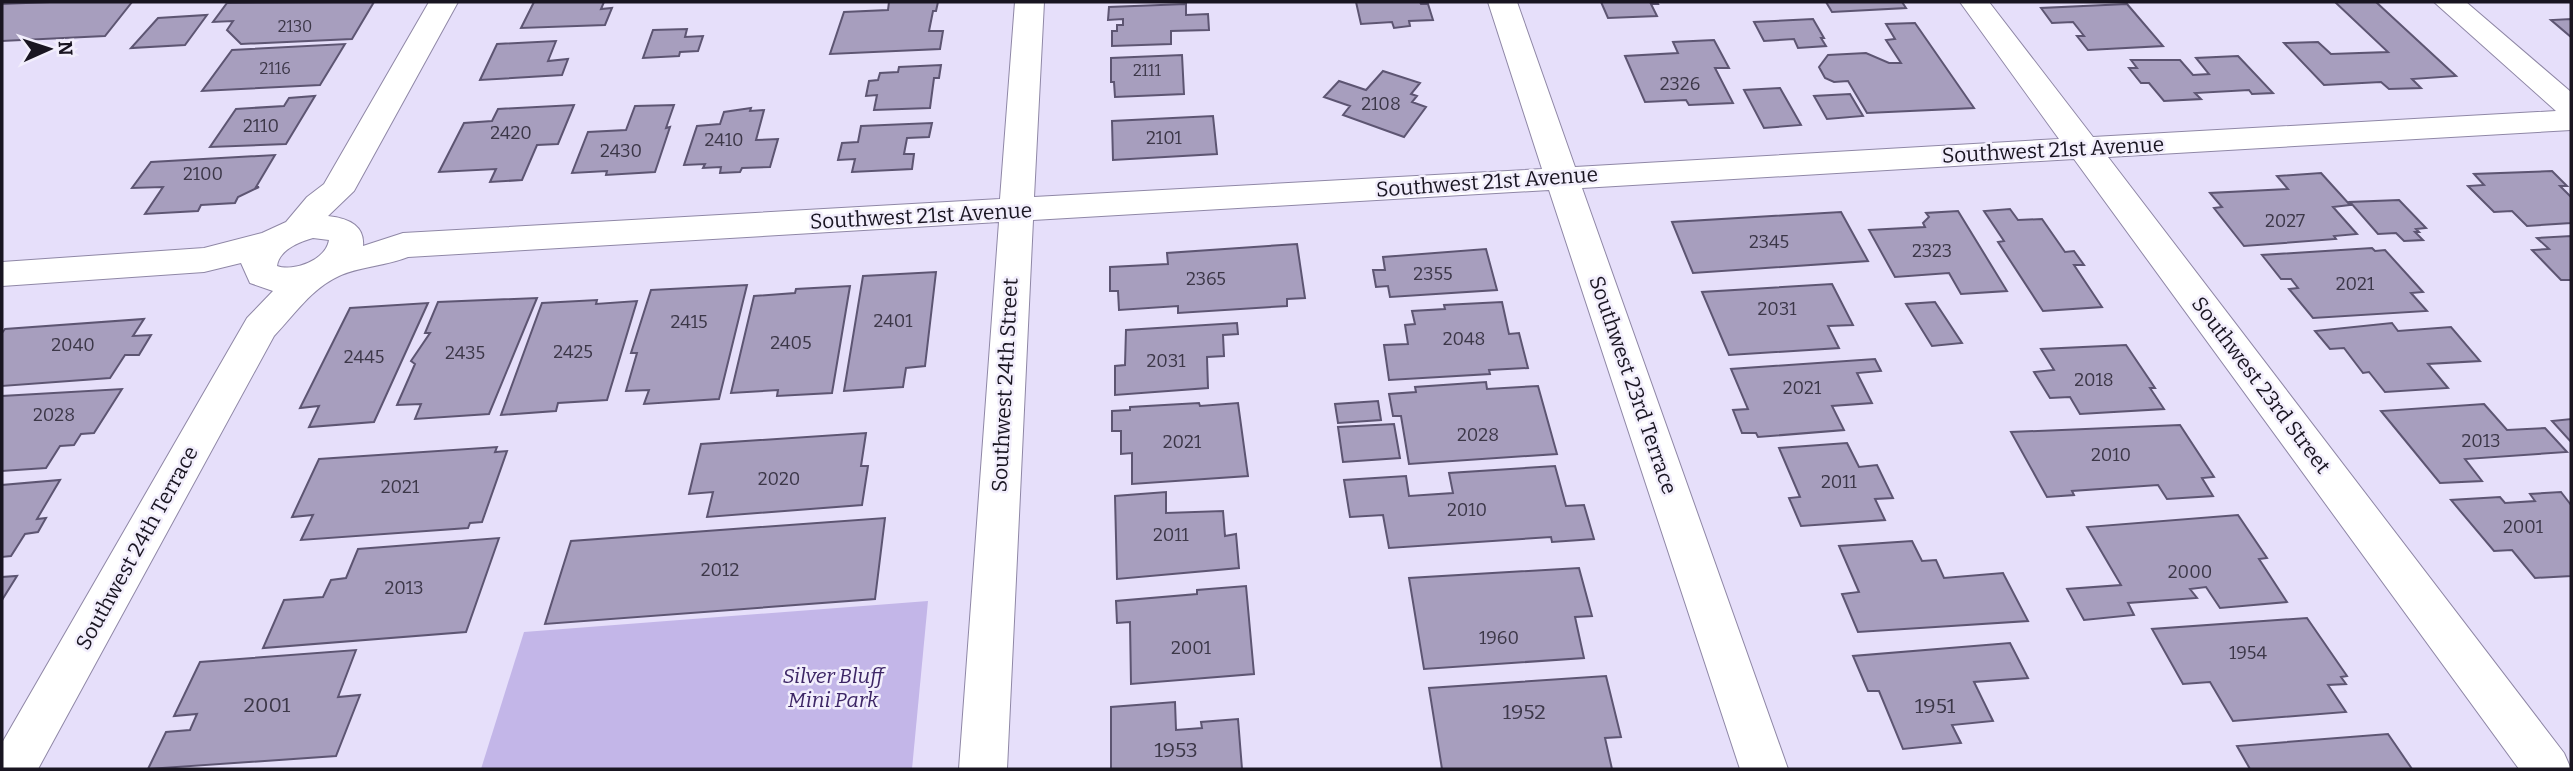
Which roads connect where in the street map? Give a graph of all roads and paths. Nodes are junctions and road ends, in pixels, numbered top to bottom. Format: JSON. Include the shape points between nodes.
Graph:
{"nodes":[{"id":1,"x":443,"y":2,"type":"edge"},
{"id":2,"x":1029,"y":2,"type":"edge"},
{"id":3,"x":1502,"y":2,"type":"edge"},
{"id":4,"x":1974,"y":2,"type":"edge"},
{"id":5,"x":2449,"y":2,"type":"edge"},
{"id":6,"x":2571,"y":108,"type":"edge"},
{"id":7,"x":2571,"y":120,"type":"edge"},
{"id":8,"x":2084,"y":148,"type":"junction"},
{"id":9,"x":1562,"y":177,"type":"junction"},
{"id":10,"x":337,"y":191,"type":"junction"},
{"id":11,"x":1016,"y":210,"type":"junction"},
{"id":12,"x":331,"y":251,"type":"junction"},
{"id":13,"x":275,"y":255,"type":"junction"},
{"id":14,"x":2,"y":274,"type":"edge"},
{"id":15,"x":260,"y":327,"type":"junction"},
{"id":16,"x":13,"y":769,"type":"edge"},
{"id":17,"x":983,"y":769,"type":"edge"},
{"id":18,"x":1764,"y":769,"type":"edge"},
{"id":19,"x":2547,"y":769,"type":"edge"}],
"edges":[{"from":1,"to":10,"type":"street","name":"Southwest 24th Terrace"},
{"from":2,"to":11,"type":"street","name":"Southwest 24th Street"},
{"from":3,"to":9,"type":"street","name":"Southwest 23rd Terrace"},
{"from":4,"to":8,"type":"street","name":"Southwest 23rd Street"},
{"from":5,"to":6,"type":"street"},
{"from":7,"to":8,"type":"street","name":"Southwest 21st Avenue"},
{"from":8,"to":9,"type":"street","name":"Southwest 21st Avenue"},
{"from":8,"to":19,"type":"street","name":"Southwest 23rd Street"},
{"from":9,"to":11,"type":"street","name":"Southwest 21st Avenue"},
{"from":9,"to":18,"type":"street","name":"Southwest 23rd Terrace"},
{"from":10,"to":12,"type":"street","name":"Southwest 24th Terrace","via":[[340,203]]},
{"from":10,"to":13,"type":"street","name":"Southwest 24th Terrace"},
{"from":11,"to":12,"type":"street","name":"Southwest 21st Avenue","via":[[403,245],[379,255]]},
{"from":11,"to":17,"type":"street","name":"Southwest 24th Street"},
{"from":12,"to":13,"type":"street","via":[[286,280]]},
{"from":12,"to":13,"type":"street","via":[[326,226]]},
{"from":12,"to":15,"type":"street","name":"Southwest 24th Terrace"},
{"from":13,"to":14,"type":"street","via":[[221,265],[204,260]]},
{"from":13,"to":15,"type":"street","name":"Southwest 24th Terrace","via":[[260,308]]},
{"from":15,"to":16,"type":"street","name":"Southwest 24th Terrace"}]}
